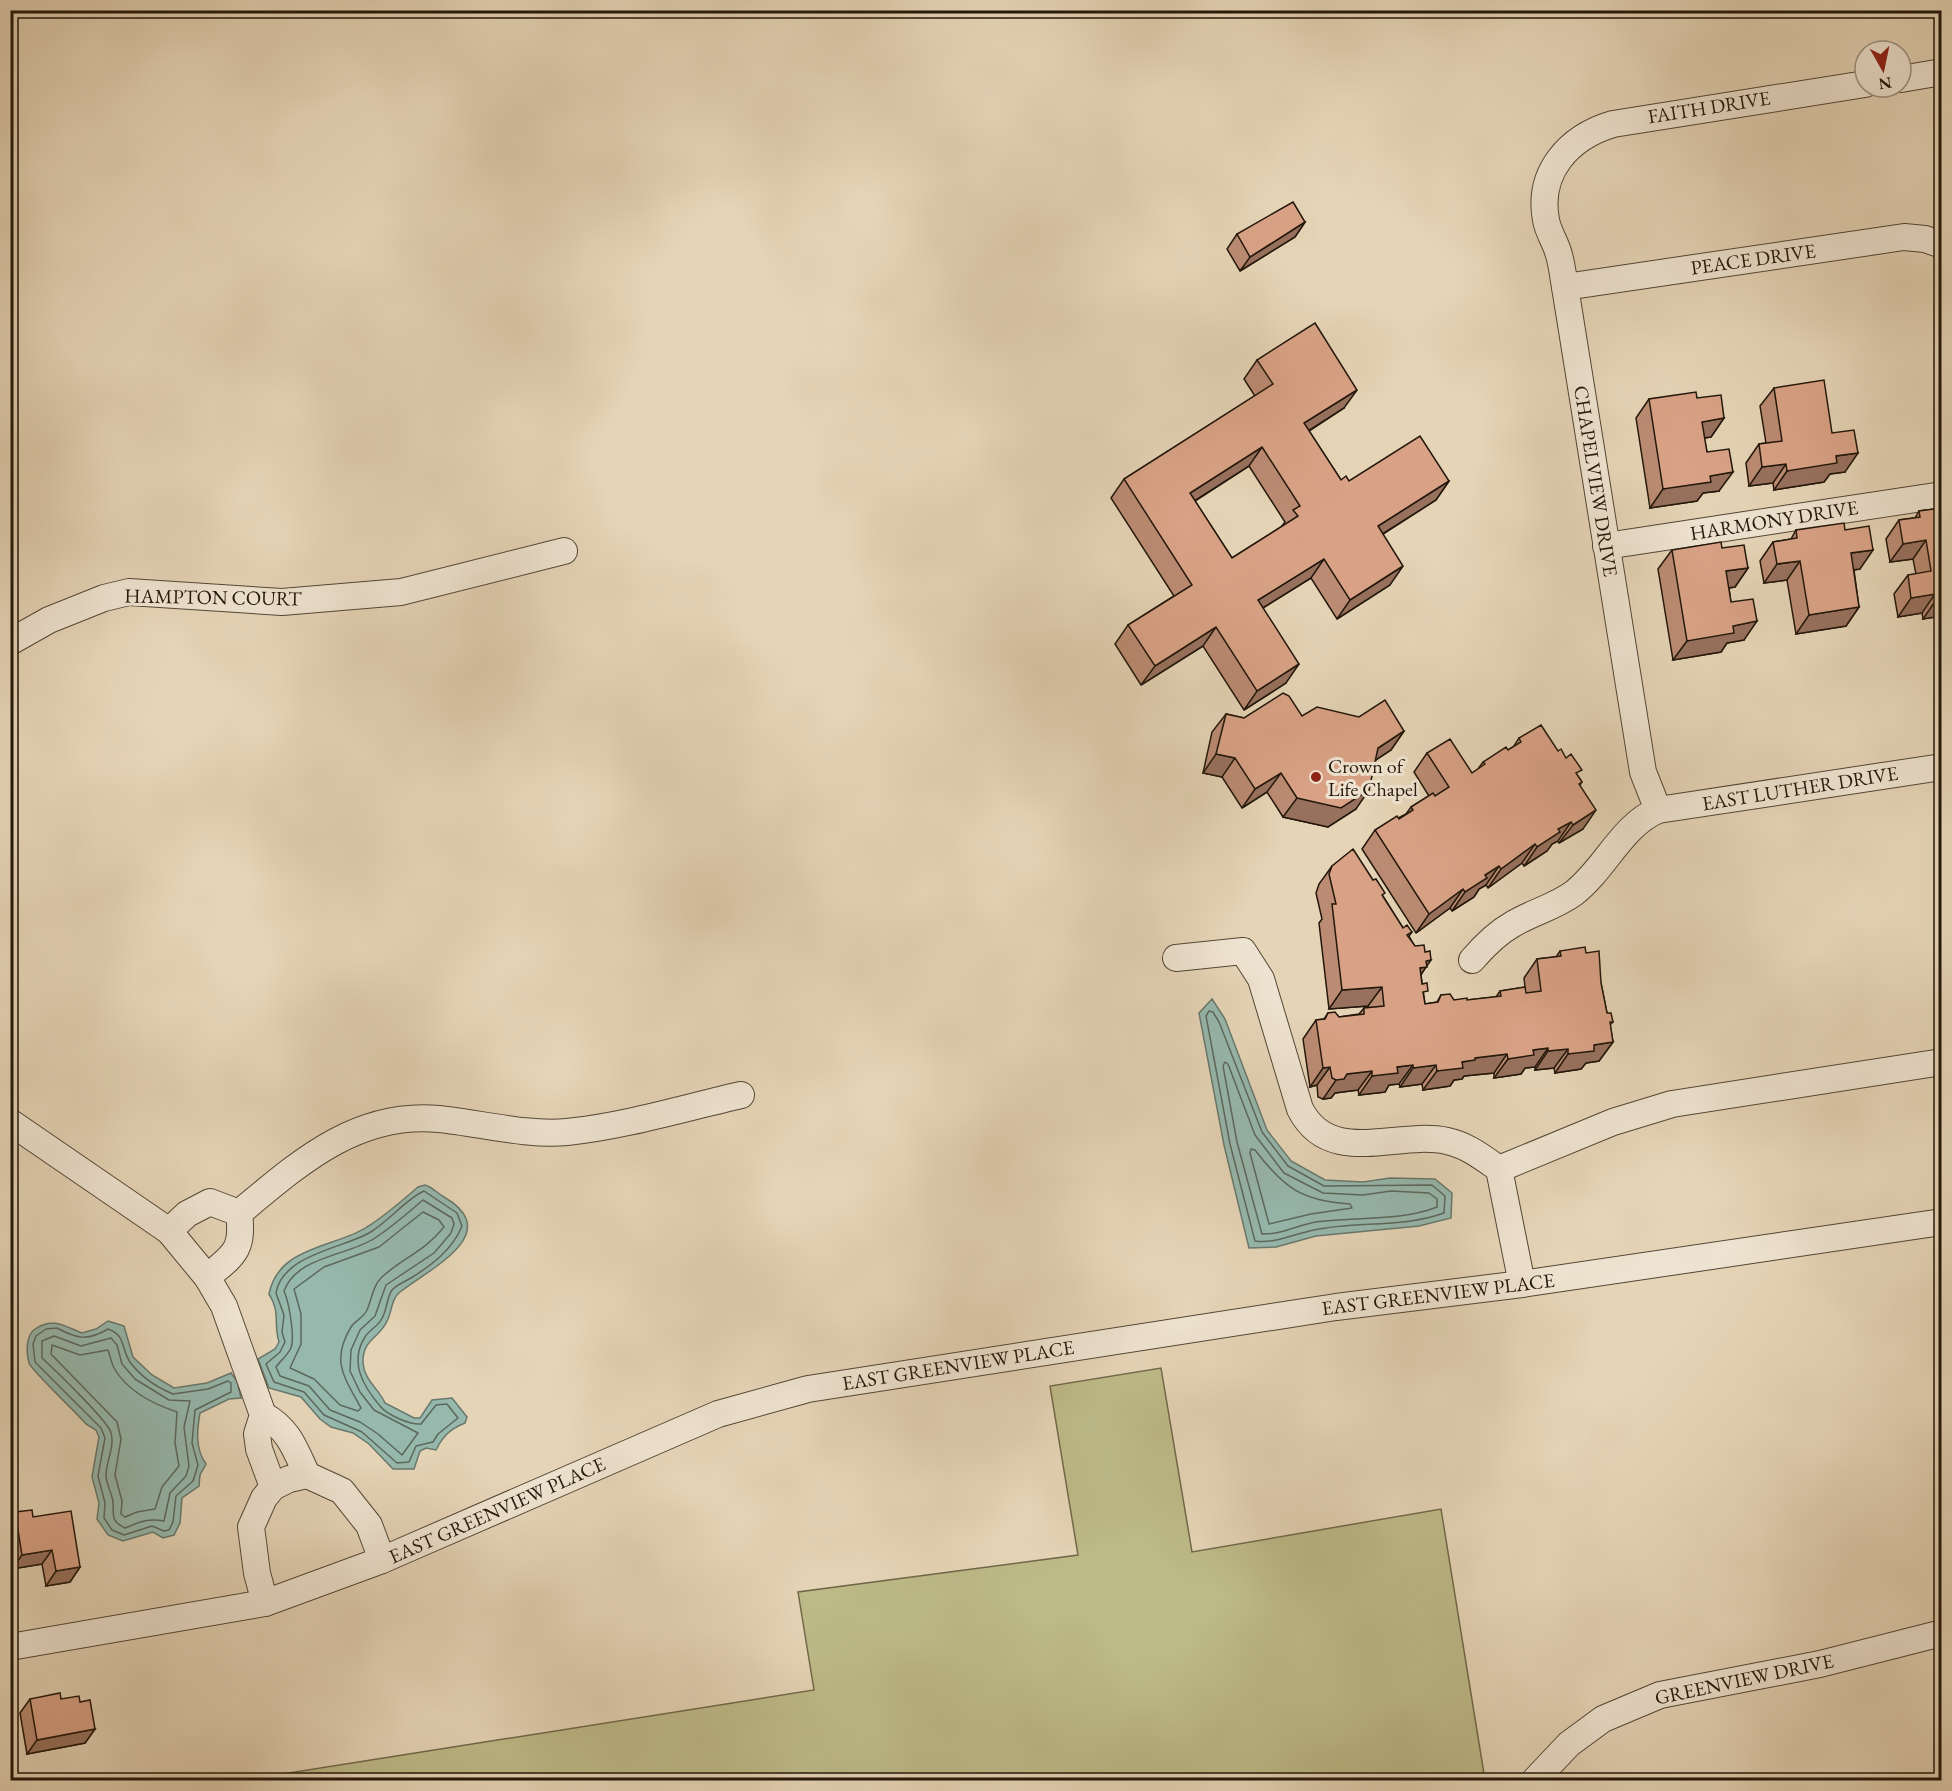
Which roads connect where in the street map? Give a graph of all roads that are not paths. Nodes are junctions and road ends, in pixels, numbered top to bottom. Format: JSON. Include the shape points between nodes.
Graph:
{"nodes":[{"id":1,"x":1941,"y":72,"type":"edge"},
{"id":2,"x":1913,"y":76,"type":"edge"},
{"id":3,"x":1853,"y":86,"type":"edge"},
{"id":4,"x":1563,"y":155,"type":"joint"},
{"id":5,"x":1941,"y":245,"type":"edge"},
{"id":6,"x":1565,"y":287,"type":"junction"},
{"id":7,"x":1941,"y":495,"type":"edge"},
{"id":8,"x":1606,"y":546,"type":"junction"},
{"id":9,"x":564,"y":551,"type":"dead end"},
{"id":10,"x":10,"y":642,"type":"edge"},
{"id":11,"x":1941,"y":767,"type":"edge"},
{"id":12,"x":1658,"y":810,"type":"junction"},
{"id":13,"x":1176,"y":958,"type":"dead end"},
{"id":14,"x":1472,"y":960,"type":"dead end"},
{"id":15,"x":1941,"y":1062,"type":"edge"},
{"id":16,"x":741,"y":1095,"type":"dead end"},
{"id":17,"x":10,"y":1122,"type":"edge"},
{"id":18,"x":1499,"y":1169,"type":"junction"},
{"id":19,"x":239,"y":1213,"type":"junction"},
{"id":20,"x":1941,"y":1222,"type":"edge"},
{"id":21,"x":169,"y":1231,"type":"junction"},
{"id":22,"x":207,"y":1277,"type":"junction"},
{"id":23,"x":1522,"y":1284,"type":"junction"},
{"id":24,"x":263,"y":1415,"type":"junction"},
{"id":25,"x":307,"y":1475,"type":"junction"},
{"id":26,"x":273,"y":1488,"type":"junction"},
{"id":27,"x":382,"y":1560,"type":"junction"},
{"id":28,"x":265,"y":1603,"type":"junction"},
{"id":29,"x":1941,"y":1633,"type":"edge"},
{"id":30,"x":10,"y":1647,"type":"edge"},
{"id":31,"x":1535,"y":1780,"type":"edge"}],
"edges":[{"from":1,"to":2,"type":"street"},
{"from":3,"to":4,"type":"street","name":"FAITH DRIVE","via":[[1636,118],[1584,135]]},
{"from":4,"to":6,"type":"street","name":"CHAPELVIEW DRIVE","via":[[1548,178],[1545,207]]},
{"from":5,"to":6,"type":"street","name":"PEACE DRIVE","via":[[1904,237]]},
{"from":6,"to":8,"type":"street","name":"CHAPELVIEW DRIVE"},
{"from":7,"to":8,"type":"street","name":"HARMONY DRIVE"},
{"from":8,"to":12,"type":"street","name":"CHAPELVIEW DRIVE","via":[[1643,772]]},
{"from":9,"to":10,"type":"street","name":"HAMPTON COURT","via":[[401,592],[282,602],[129,592],[49,620]]},
{"from":11,"to":12,"type":"street","name":"EAST LUTHER DRIVE"},
{"from":12,"to":14,"type":"street","via":[[1635,824],[1574,893],[1512,924]]},
{"from":13,"to":18,"type":"street","via":[[1243,951],[1261,979],[1300,1109],[1310,1124],[1327,1137],[1348,1144],[1448,1141],[1470,1149]]},
{"from":15,"to":18,"type":"street","via":[[1672,1104],[1612,1122]]},
{"from":16,"to":19,"type":"street","via":[[566,1132],[436,1119],[392,1122],[348,1133],[294,1167]]},
{"from":17,"to":21,"type":"street"},
{"from":18,"to":23,"type":"street"},
{"from":19,"to":21,"type":"street","via":[[210,1203],[187,1214]]},
{"from":19,"to":22,"type":"street","via":[[242,1236],[234,1255]]},
{"from":20,"to":23,"type":"street","name":"EAST GREENVIEW PLACE"},
{"from":21,"to":22,"type":"street"},
{"from":22,"to":24,"type":"street","via":[[224,1306]]},
{"from":23,"to":27,"type":"street","name":"EAST GREENVIEW PLACE","via":[[1336,1306],[808,1389],[718,1414]]},
{"from":24,"to":25,"type":"street","via":[[279,1423]]},
{"from":24,"to":26,"type":"street","via":[[257,1434],[259,1449]]},
{"from":25,"to":26,"type":"street"},
{"from":25,"to":27,"type":"street","via":[[342,1491],[369,1525]]},
{"from":26,"to":28,"type":"street","via":[[251,1527]]},
{"from":27,"to":28,"type":"street","name":"EAST GREENVIEW PLACE"},
{"from":28,"to":30,"type":"street","name":"EAST GREENVIEW PLACE"},
{"from":29,"to":31,"type":"street","name":"GREENVIEW DRIVE","via":[[1820,1664],[1660,1695],[1603,1719],[1569,1744]]}]}
